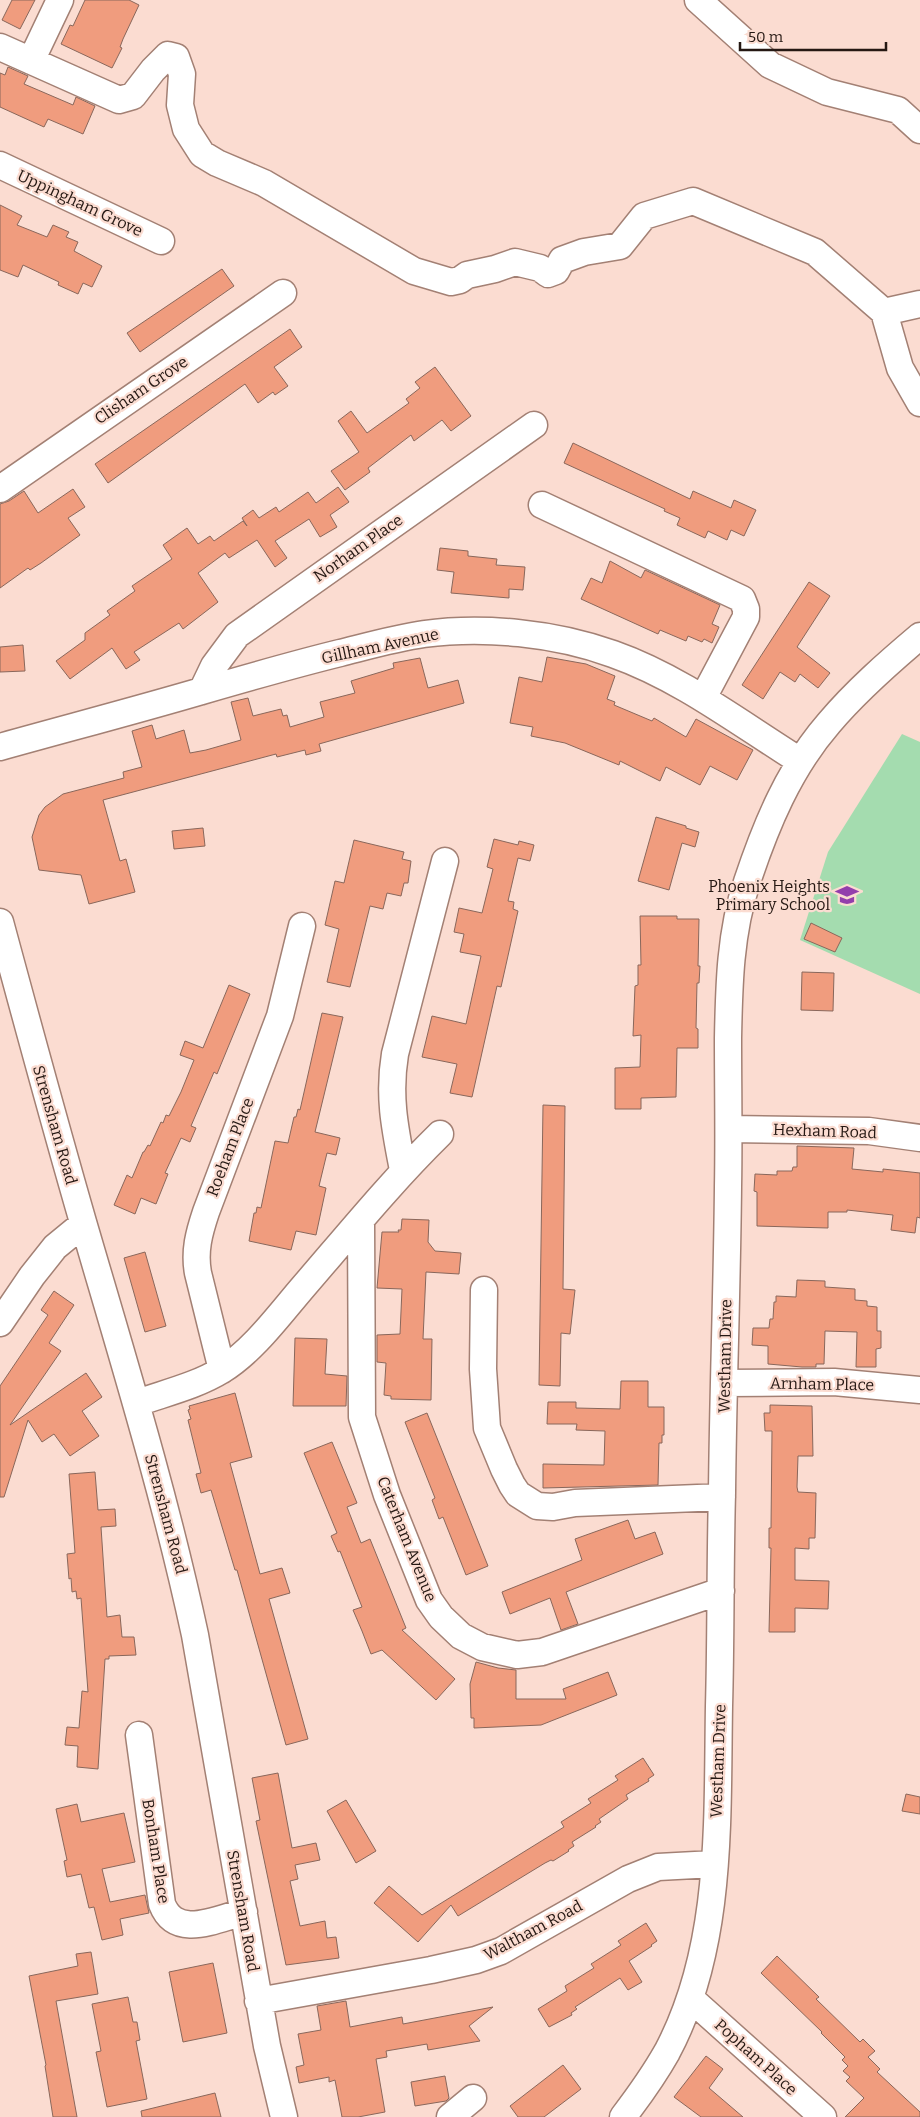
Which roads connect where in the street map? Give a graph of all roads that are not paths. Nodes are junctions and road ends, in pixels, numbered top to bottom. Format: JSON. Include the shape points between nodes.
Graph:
{"nodes":[{"id":1,"x":60,"y":0,"type":"edge"},
{"id":2,"x":698,"y":0,"type":"edge"},
{"id":3,"x":0,"y":47,"type":"edge"},
{"id":4,"x":31,"y":62,"type":"junction"},
{"id":5,"x":920,"y":130,"type":"edge"},
{"id":6,"x":0,"y":166,"type":"edge"},
{"id":7,"x":161,"y":241,"type":"dead end"},
{"id":8,"x":283,"y":293,"type":"dead end"},
{"id":9,"x":920,"y":304,"type":"edge"},
{"id":10,"x":884,"y":312,"type":"junction"},
{"id":11,"x":920,"y":403,"type":"edge"},
{"id":12,"x":534,"y":425,"type":"dead end"},
{"id":13,"x":0,"y":489,"type":"edge"},
{"id":14,"x":542,"y":505,"type":"dead end"},
{"id":15,"x":920,"y":636,"type":"edge"},
{"id":16,"x":202,"y":691,"type":"junction"},
{"id":17,"x":703,"y":698,"type":"junction"},
{"id":18,"x":0,"y":747,"type":"edge"},
{"id":19,"x":800,"y":761,"type":"junction"},
{"id":20,"x":445,"y":861,"type":"dead end"},
{"id":21,"x":0,"y":922,"type":"edge"},
{"id":22,"x":302,"y":926,"type":"dead end"},
{"id":23,"x":729,"y":1129,"type":"junction"},
{"id":24,"x":440,"y":1134,"type":"dead end"},
{"id":25,"x":920,"y":1138,"type":"edge"},
{"id":26,"x":403,"y":1170,"type":"junction"},
{"id":27,"x":361,"y":1221,"type":"junction"},
{"id":28,"x":83,"y":1224,"type":"junction"},
{"id":29,"x":484,"y":1290,"type":"dead end"},
{"id":30,"x":0,"y":1323,"type":"edge"},
{"id":31,"x":222,"y":1370,"type":"junction"},
{"id":32,"x":724,"y":1383,"type":"junction"},
{"id":33,"x":920,"y":1390,"type":"edge"},
{"id":34,"x":137,"y":1403,"type":"junction"},
{"id":35,"x":722,"y":1498,"type":"junction"},
{"id":36,"x":721,"y":1591,"type":"junction"},
{"id":37,"x":139,"y":1736,"type":"dead end"},
{"id":38,"x":714,"y":1864,"type":"junction"},
{"id":39,"x":244,"y":1912,"type":"junction"},
{"id":40,"x":690,"y":1998,"type":"junction"},
{"id":41,"x":258,"y":2000,"type":"junction"},
{"id":42,"x":473,"y":2098,"type":"dead end"},
{"id":43,"x":284,"y":2117,"type":"edge"},
{"id":44,"x":450,"y":2117,"type":"edge"},
{"id":45,"x":623,"y":2117,"type":"edge"},
{"id":46,"x":823,"y":2117,"type":"edge"}],
"edges":[{"from":1,"to":4,"type":"street"},
{"from":2,"to":5,"type":"street","via":[[770,65],[827,92],[898,110]]},
{"from":3,"to":4,"type":"street"},
{"from":4,"to":10,"type":"street","via":[[119,100],[133,96],[168,55],[176,57],[182,74],[180,105],[186,129],[202,154],[264,182],[414,271],[451,282],[467,274],[515,262],[540,268],[548,274],[556,271],[562,260],[584,252],[620,246],[644,216],[693,200],[815,252]]},
{"from":6,"to":7,"type":"street","name":"Uppingham Grove"},
{"from":8,"to":13,"type":"street","name":"Clisham Grove"},
{"from":9,"to":10,"type":"street"},
{"from":10,"to":11,"type":"street","via":[[900,368]]},
{"from":12,"to":16,"type":"street","name":"Norham Place","via":[[237,635],[214,666]]},
{"from":14,"to":17,"type":"street","via":[[742,599],[746,617]]},
{"from":15,"to":19,"type":"street","name":"Westham Drive","via":[[862,687],[827,724]]},
{"from":16,"to":17,"type":"street","name":"Gillham Avenue","via":[[364,646],[423,634],[479,630],[523,634],[610,653],[644,665]]},
{"from":16,"to":18,"type":"street","name":"Gillham Avenue"},
{"from":17,"to":19,"type":"street","name":"Gillham Avenue"},
{"from":19,"to":23,"type":"street","name":"Westham Drive","via":[[782,793],[761,843],[745,888],[733,947],[729,1002]]},
{"from":20,"to":26,"type":"street","via":[[391,1075],[392,1111]]},
{"from":21,"to":28,"type":"street","name":"Strensham Road"},
{"from":22,"to":31,"type":"street","name":"Roeham Place","via":[[280,1016],[196,1243],[198,1273]]},
{"from":23,"to":25,"type":"street","name":"Hexham Road","via":[[869,1131]]},
{"from":23,"to":32,"type":"street","name":"Westham Drive"},
{"from":24,"to":26,"type":"street"},
{"from":26,"to":27,"type":"street"},
{"from":27,"to":31,"type":"street","via":[[262,1334]]},
{"from":27,"to":36,"type":"street","name":"Caterham Avenue","via":[[362,1417],[387,1495],[429,1600],[440,1617],[461,1636],[475,1643],[517,1655],[542,1652]]},
{"from":28,"to":30,"type":"street","via":[[55,1247]]},
{"from":28,"to":34,"type":"street","name":"Strensham Road"},
{"from":29,"to":35,"type":"street","via":[[483,1369],[487,1428],[518,1494],[537,1506],[553,1507],[574,1503]]},
{"from":31,"to":34,"type":"street","via":[[199,1382]]},
{"from":32,"to":33,"type":"street","name":"Arnham Place","via":[[834,1382]]},
{"from":32,"to":35,"type":"street","name":"Westham Drive"},
{"from":34,"to":39,"type":"street","name":"Strensham Road","via":[[184,1581]]},
{"from":35,"to":36,"type":"street","name":"Westham Drive"},
{"from":36,"to":38,"type":"street","name":"Westham Drive"},
{"from":37,"to":39,"type":"street","name":"Bonham Place","via":[[162,1904],[166,1912],[175,1922],[190,1925]]},
{"from":38,"to":40,"type":"street","name":"Westham Drive","via":[[708,1931]]},
{"from":38,"to":41,"type":"street","name":"Waltham Road","via":[[658,1867],[628,1879],[501,1951],[476,1960]]},
{"from":39,"to":41,"type":"street","name":"Strensham Road"},
{"from":40,"to":45,"type":"street","name":"Westham Drive","via":[[667,2050]]},
{"from":40,"to":46,"type":"street","name":"Popham Place"},
{"from":41,"to":43,"type":"street","name":"Strensham Road"},
{"from":42,"to":44,"type":"street"}]}
